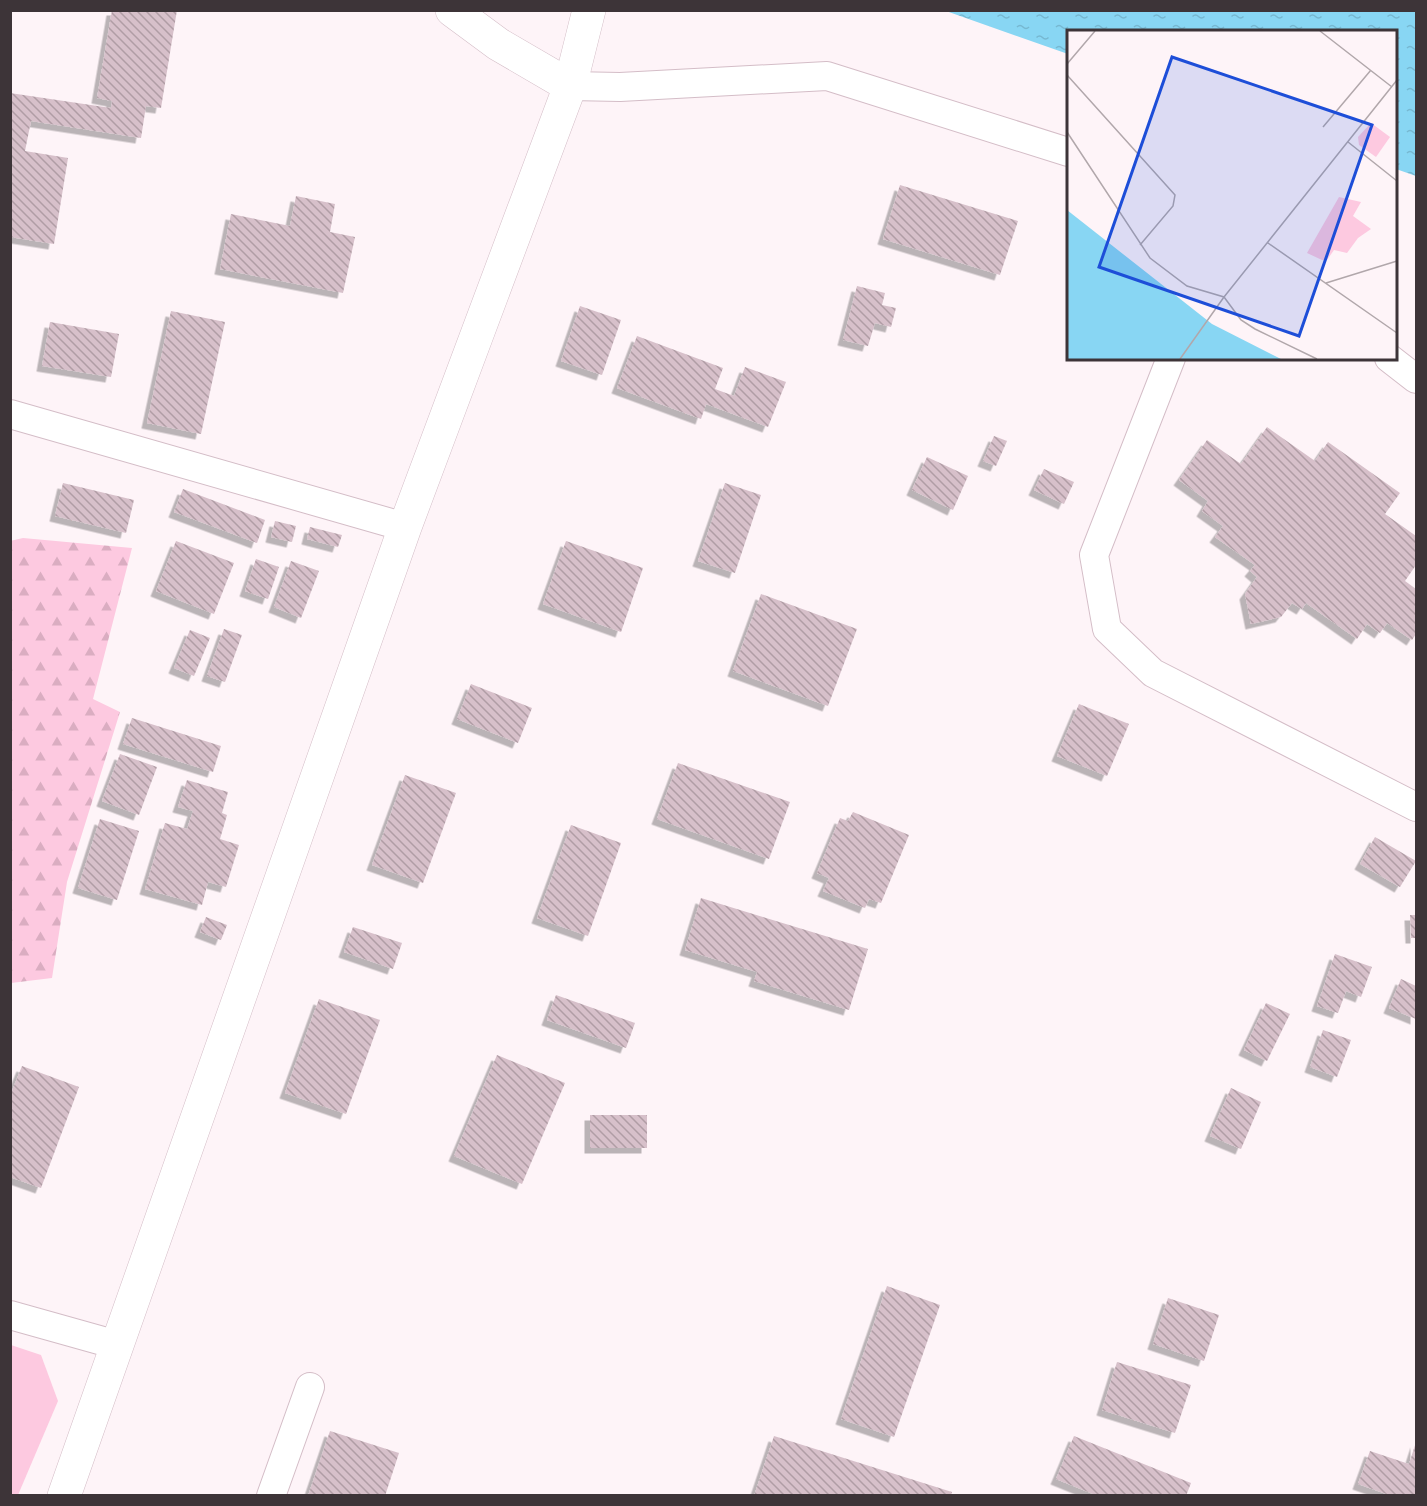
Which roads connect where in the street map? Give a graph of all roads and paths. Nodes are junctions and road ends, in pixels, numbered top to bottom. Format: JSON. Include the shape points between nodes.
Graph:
{"nodes":[{"id":1,"x":452,"y":10,"type":"edge"},
{"id":2,"x":589,"y":10,"type":"edge"},
{"id":3,"x":570,"y":86,"type":"junction"},
{"id":4,"x":1067,"y":152,"type":"edge"},
{"id":5,"x":1170,"y":360,"type":"edge"},
{"id":6,"x":1392,"y":360,"type":"edge"},
{"id":7,"x":1416,"y":379,"type":"edge"},
{"id":8,"x":10,"y":414,"type":"edge"},
{"id":9,"x":405,"y":527,"type":"junction"},
{"id":10,"x":1416,"y":807,"type":"edge"},
{"id":11,"x":10,"y":1315,"type":"edge"},
{"id":12,"x":117,"y":1345,"type":"junction"},
{"id":13,"x":310,"y":1387,"type":"dead end"},
{"id":14,"x":64,"y":1496,"type":"edge"},
{"id":15,"x":271,"y":1496,"type":"edge"}],
"edges":[{"from":1,"to":3,"type":"street","via":[[498,44]]},
{"from":2,"to":3,"type":"street"},
{"from":3,"to":4,"type":"street","via":[[827,76]]},
{"from":3,"to":9,"type":"street"},
{"from":5,"to":10,"type":"street","via":[[1094,555],[1107,628],[1153,673]]},
{"from":6,"to":7,"type":"street"},
{"from":8,"to":9,"type":"street"},
{"from":9,"to":12,"type":"street"},
{"from":11,"to":12,"type":"street"},
{"from":12,"to":14,"type":"street"},
{"from":13,"to":15,"type":"street"}]}
